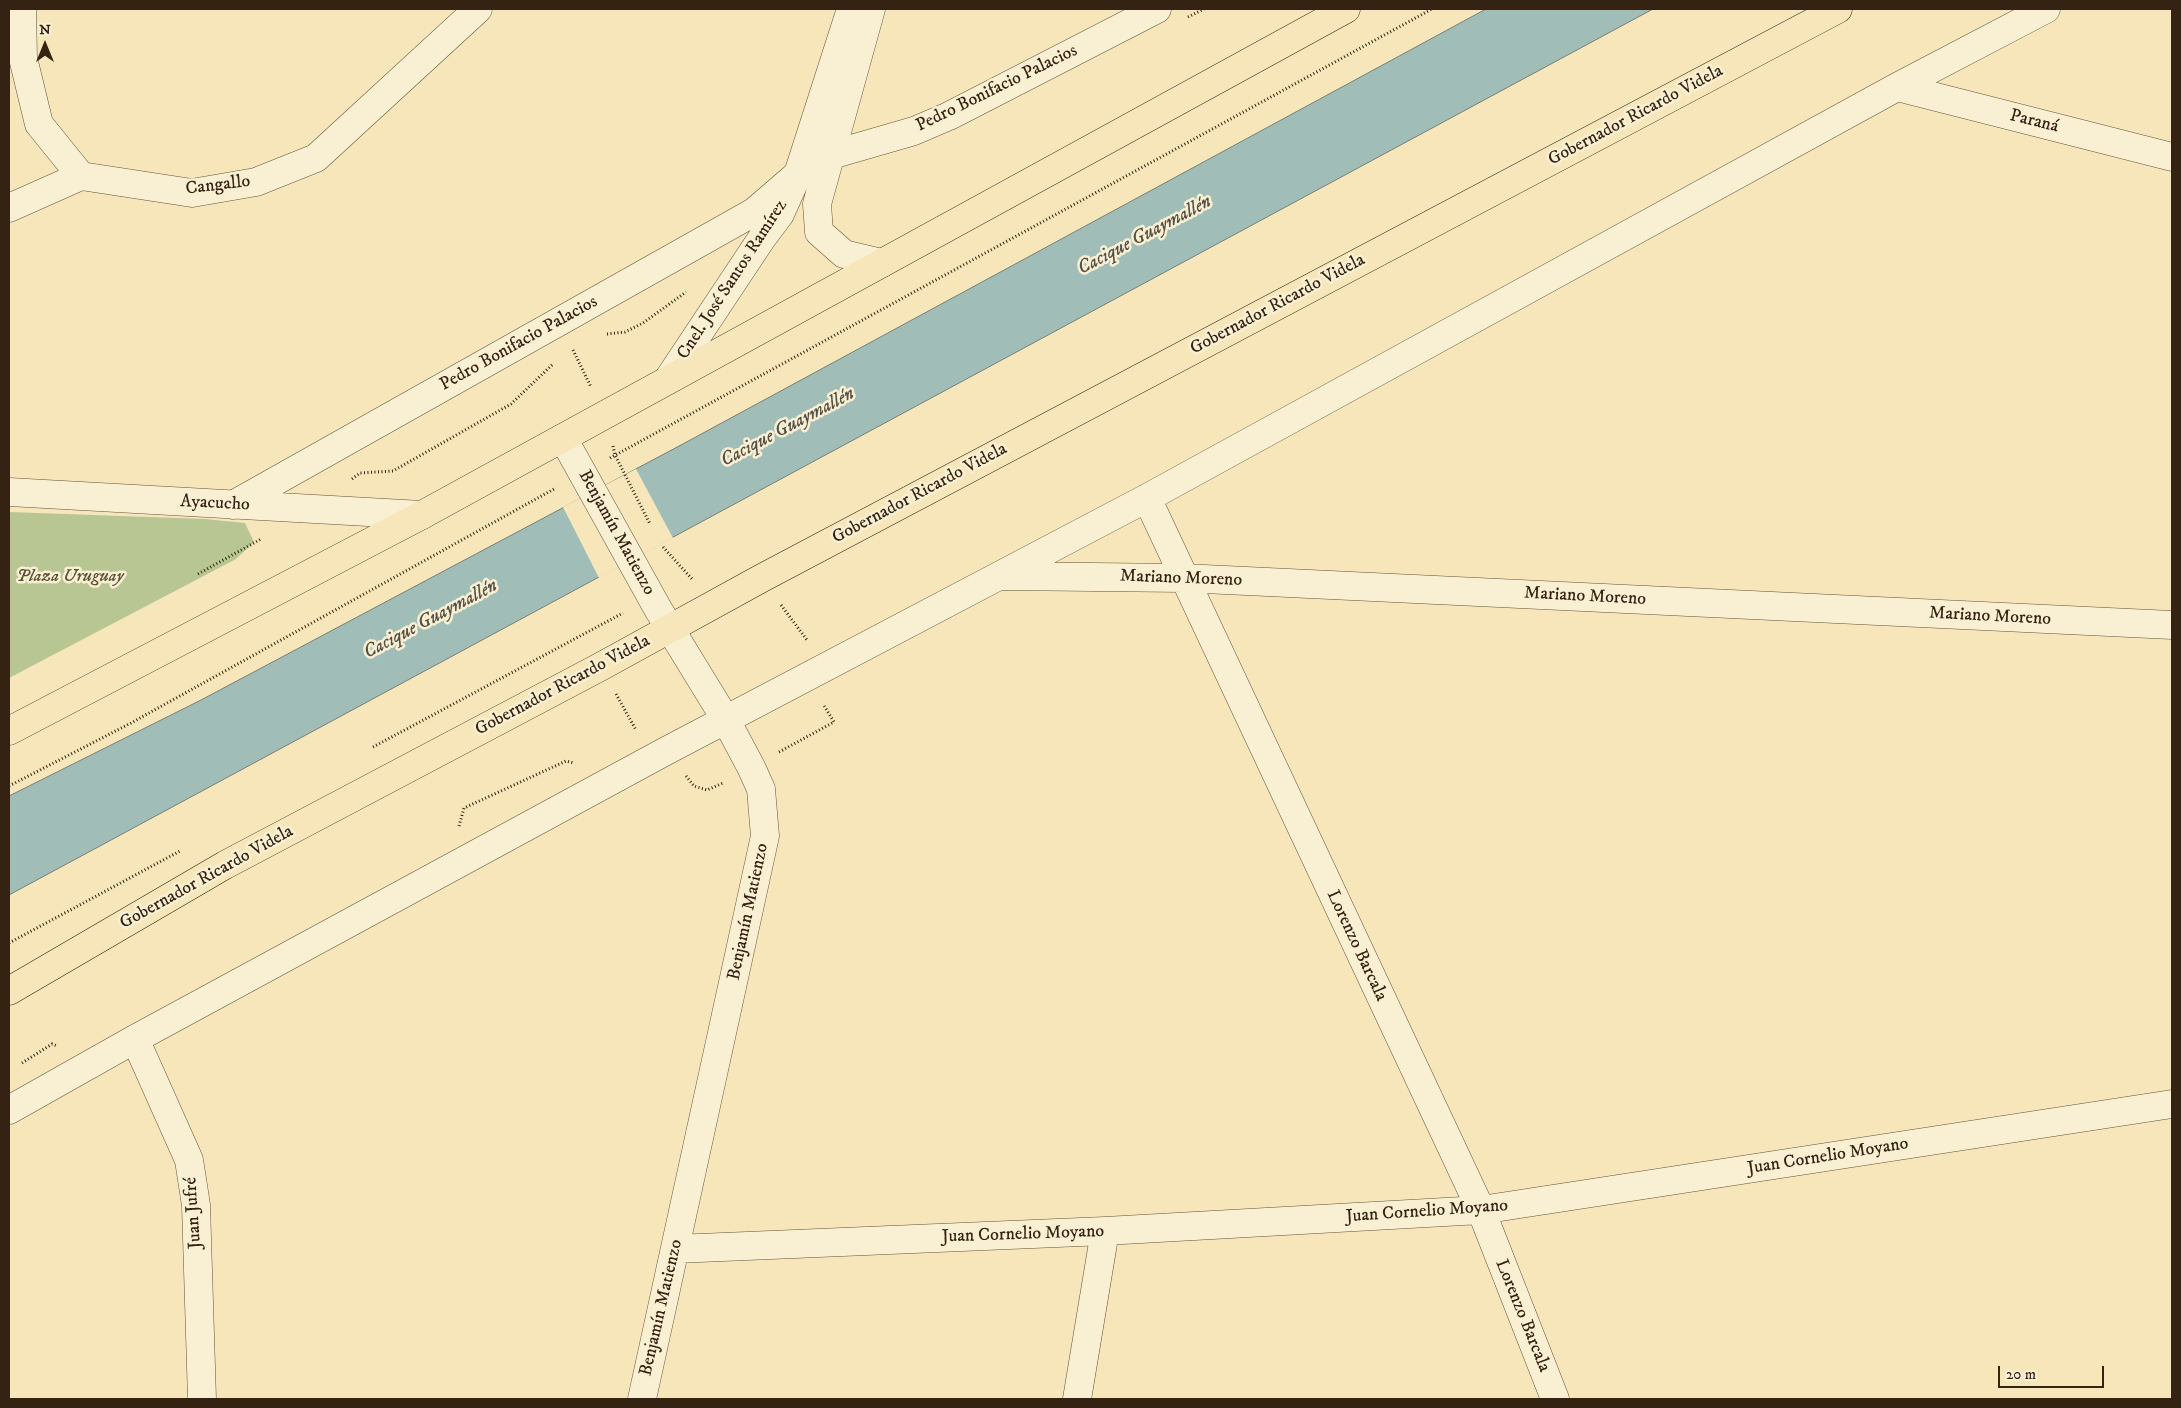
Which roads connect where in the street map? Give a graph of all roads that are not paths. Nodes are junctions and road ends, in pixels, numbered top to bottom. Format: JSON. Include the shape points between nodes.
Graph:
{"nodes":[{"id":1,"x":22,"y":9,"type":"edge"},
{"id":2,"x":478,"y":9,"type":"edge"},
{"id":3,"x":851,"y":9,"type":"edge"},
{"id":4,"x":870,"y":9,"type":"edge"},
{"id":5,"x":1157,"y":9,"type":"edge"},
{"id":6,"x":1346,"y":9,"type":"edge"},
{"id":7,"x":1838,"y":9,"type":"edge"},
{"id":8,"x":2046,"y":9,"type":"edge"},
{"id":9,"x":1897,"y":87,"type":"junction"},
{"id":10,"x":831,"y":154,"type":"junction"},
{"id":11,"x":2172,"y":157,"type":"edge"},
{"id":12,"x":798,"y":174,"type":"junction"},
{"id":13,"x":80,"y":176,"type":"junction"},
{"id":14,"x":9,"y":208,"type":"edge"},
{"id":15,"x":882,"y":263,"type":"junction"},
{"id":16,"x":669,"y":378,"type":"junction"},
{"id":17,"x":563,"y":438,"type":"junction"},
{"id":18,"x":9,"y":492,"type":"edge"},
{"id":19,"x":1147,"y":498,"type":"junction"},
{"id":20,"x":233,"y":505,"type":"junction"},
{"id":21,"x":422,"y":515,"type":"junction"},
{"id":22,"x":998,"y":576,"type":"junction"},
{"id":23,"x":1183,"y":578,"type":"junction"},
{"id":24,"x":2172,"y":625,"type":"edge"},
{"id":25,"x":670,"y":629,"type":"junction"},
{"id":26,"x":726,"y":720,"type":"junction"},
{"id":27,"x":9,"y":731,"type":"edge"},
{"id":28,"x":9,"y":991,"type":"edge"},
{"id":29,"x":134,"y":1039,"type":"junction"},
{"id":30,"x":2172,"y":1104,"type":"edge"},
{"id":31,"x":9,"y":1110,"type":"edge"},
{"id":32,"x":1481,"y":1210,"type":"junction"},
{"id":33,"x":1105,"y":1232,"type":"junction"},
{"id":34,"x":676,"y":1249,"type":"junction"},
{"id":35,"x":202,"y":1399,"type":"edge"},
{"id":36,"x":642,"y":1399,"type":"edge"},
{"id":37,"x":1077,"y":1399,"type":"edge"},
{"id":38,"x":1555,"y":1399,"type":"edge"}],
"edges":[{"from":1,"to":13,"type":"street","via":[[24,58],[39,124]]},
{"from":2,"to":13,"type":"street","name":"Cangallo","via":[[316,158],[256,182],[192,193]]},
{"from":3,"to":12,"type":"street","name":"Cnel. José Santos Ramírez"},
{"from":4,"to":10,"type":"street","name":"Cnel. José Santos Ramírez"},
{"from":5,"to":10,"type":"street","name":"Pedro Bonifacio Palacios","via":[[949,116],[914,131]]},
{"from":6,"to":15,"type":"highway"},
{"from":7,"to":25,"type":"highway","name":"Gobernador Ricardo Videla"},
{"from":8,"to":9,"type":"street"},
{"from":9,"to":11,"type":"street","name":"Paraná"},
{"from":9,"to":19,"type":"street"},
{"from":10,"to":15,"type":"street","name":"Cnel. José Santos Ramírez","via":[[817,204],[819,232],[844,254]]},
{"from":12,"to":16,"type":"street","name":"Cnel. José Santos Ramírez","via":[[780,214]]},
{"from":12,"to":20,"type":"street","name":"Pedro Bonifacio Palacios","via":[[754,212]]},
{"from":13,"to":14,"type":"street"},
{"from":15,"to":16,"type":"highway"},
{"from":16,"to":17,"type":"highway"},
{"from":17,"to":21,"type":"highway"},
{"from":17,"to":25,"type":"street","name":"Benjamín Matienzo"},
{"from":18,"to":20,"type":"street","name":"Ayacucho"},
{"from":19,"to":22,"type":"street"},
{"from":19,"to":23,"type":"street","name":"Lorenzo Barcala"},
{"from":20,"to":21,"type":"street","name":"Ayacucho"},
{"from":21,"to":27,"type":"highway"},
{"from":22,"to":23,"type":"street","name":"Mariano Moreno"},
{"from":22,"to":26,"type":"street"},
{"from":23,"to":24,"type":"street","name":"Mariano Moreno"},
{"from":23,"to":32,"type":"street","name":"Lorenzo Barcala"},
{"from":25,"to":26,"type":"street","name":"Benjamín Matienzo"},
{"from":25,"to":28,"type":"highway","name":"Gobernador Ricardo Videla","via":[[225,866]]},
{"from":26,"to":29,"type":"street"},
{"from":26,"to":34,"type":"street","name":"Benjamín Matienzo","via":[[761,789],[765,836]]},
{"from":29,"to":31,"type":"street"},
{"from":29,"to":35,"type":"street","name":"Juan Jufré","via":[[189,1160],[196,1205]]},
{"from":30,"to":32,"type":"street","name":"Juan Cornelio Moyano"},
{"from":32,"to":33,"type":"street","name":"Juan Cornelio Moyano"},
{"from":32,"to":38,"type":"street","name":"Lorenzo Barcala"},
{"from":33,"to":34,"type":"street","name":"Juan Cornelio Moyano"},
{"from":33,"to":37,"type":"street"},
{"from":34,"to":36,"type":"street","name":"Benjamín Matienzo"}]}
